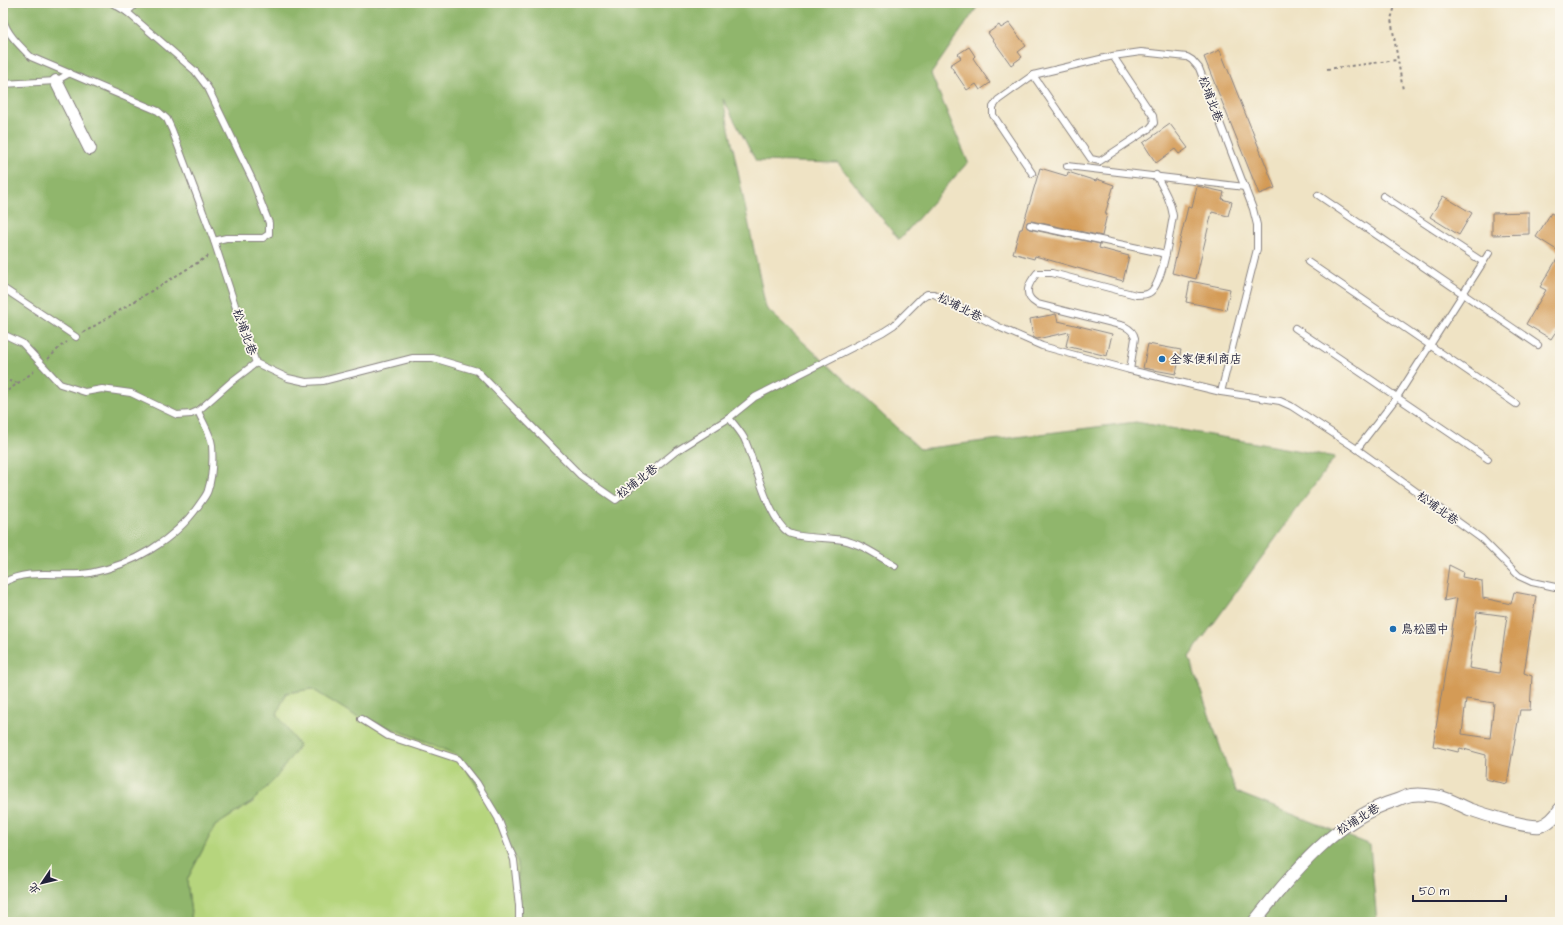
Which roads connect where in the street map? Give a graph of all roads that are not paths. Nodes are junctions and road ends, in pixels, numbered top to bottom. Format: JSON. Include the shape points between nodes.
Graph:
{"nodes":[{"id":1,"x":112,"y":3,"type":"edge"},
{"id":2,"x":137,"y":3,"type":"edge"},
{"id":3,"x":127,"y":12,"type":"junction"},
{"id":4,"x":3,"y":20,"type":"edge"},
{"id":5,"x":1113,"y":56,"type":"junction"},
{"id":6,"x":70,"y":73,"type":"junction"},
{"id":7,"x":1033,"y":75,"type":"junction"},
{"id":8,"x":56,"y":81,"type":"junction"},
{"id":9,"x":3,"y":84,"type":"edge"},
{"id":10,"x":90,"y":149,"type":"dead end"},
{"id":11,"x":1067,"y":166,"type":"dead end"},
{"id":12,"x":1032,"y":173,"type":"dead end"},
{"id":13,"x":1156,"y":175,"type":"junction"},
{"id":14,"x":1245,"y":187,"type":"junction"},
{"id":15,"x":1318,"y":195,"type":"dead end"},
{"id":16,"x":1383,"y":196,"type":"dead end"},
{"id":17,"x":1030,"y":225,"type":"dead end"},
{"id":18,"x":214,"y":241,"type":"junction"},
{"id":19,"x":1489,"y":253,"type":"dead end"},
{"id":20,"x":1166,"y":254,"type":"junction"},
{"id":21,"x":1308,"y":262,"type":"dead end"},
{"id":22,"x":1483,"y":262,"type":"junction"},
{"id":23,"x":3,"y":288,"type":"edge"},
{"id":24,"x":1463,"y":294,"type":"junction"},
{"id":25,"x":1295,"y":328,"type":"dead end"},
{"id":26,"x":3,"y":334,"type":"edge"},
{"id":27,"x":76,"y":337,"type":"road end"},
{"id":28,"x":1430,"y":345,"type":"junction"},
{"id":29,"x":1538,"y":345,"type":"dead end"},
{"id":30,"x":256,"y":363,"type":"junction"},
{"id":31,"x":1130,"y":370,"type":"junction"},
{"id":32,"x":1221,"y":392,"type":"junction"},
{"id":33,"x":1397,"y":398,"type":"junction"},
{"id":34,"x":1516,"y":404,"type":"dead end"},
{"id":35,"x":198,"y":411,"type":"junction"},
{"id":36,"x":729,"y":418,"type":"junction"},
{"id":37,"x":1357,"y":449,"type":"junction"},
{"id":38,"x":1488,"y":459,"type":"dead end"},
{"id":39,"x":894,"y":566,"type":"dead end"},
{"id":40,"x":3,"y":583,"type":"edge"},
{"id":41,"x":1560,"y":588,"type":"edge"},
{"id":42,"x":361,"y":719,"type":"dead end"},
{"id":43,"x":1560,"y":809,"type":"edge"},
{"id":44,"x":519,"y":922,"type":"edge"},
{"id":45,"x":1254,"y":922,"type":"edge"}],
"edges":[{"from":1,"to":3,"type":"lane"},
{"from":2,"to":3,"type":"lane"},
{"from":3,"to":18,"type":"lane","via":[[195,71],[208,88],[252,179],[269,223],[269,234],[263,238],[226,238]]},
{"from":4,"to":6,"type":"lane","name":"松埔北巷","via":[[16,41],[31,57]]},
{"from":5,"to":7,"type":"lane","name":"松埔北巷"},
{"from":5,"to":7,"type":"lane","via":[[1153,116],[1154,123],[1100,161],[1090,159]]},
{"from":5,"to":14,"type":"lane","name":"松埔北巷","via":[[1141,52],[1192,60],[1199,68]]},
{"from":6,"to":8,"type":"lane"},
{"from":6,"to":18,"type":"lane","name":"松埔北巷","via":[[158,111],[167,119]]},
{"from":7,"to":12,"type":"lane","name":"松埔北巷","via":[[998,100],[993,107],[993,116]]},
{"from":8,"to":9,"type":"lane"},
{"from":8,"to":10,"type":"street"},
{"from":11,"to":13,"type":"lane"},
{"from":13,"to":14,"type":"lane"},
{"from":13,"to":20,"type":"lane","via":[[1172,208],[1173,216]]},
{"from":14,"to":32,"type":"lane","name":"松埔北巷","via":[[1257,225],[1257,249]]},
{"from":15,"to":24,"type":"lane"},
{"from":16,"to":22,"type":"lane"},
{"from":17,"to":20,"type":"lane"},
{"from":18,"to":30,"type":"lane","name":"松埔北巷"},
{"from":19,"to":22,"type":"lane"},
{"from":20,"to":31,"type":"lane","via":[[1154,287],[1149,293],[1136,295],[1045,272],[1037,273],[1028,287],[1028,296],[1037,304],[1130,329],[1135,338]]},
{"from":21,"to":28,"type":"lane"},
{"from":22,"to":24,"type":"lane"},
{"from":23,"to":27,"type":"lane"},
{"from":24,"to":28,"type":"lane"},
{"from":24,"to":29,"type":"lane"},
{"from":25,"to":33,"type":"lane"},
{"from":26,"to":35,"type":"lane","via":[[22,343],[60,384],[85,392],[102,389],[131,393],[177,415]]},
{"from":28,"to":33,"type":"lane"},
{"from":28,"to":34,"type":"lane"},
{"from":30,"to":35,"type":"lane"},
{"from":30,"to":36,"type":"lane","name":"松埔北巷","via":[[288,378],[306,382],[323,381],[413,358],[433,358],[477,371],[580,475],[616,500],[675,452]]},
{"from":31,"to":32,"type":"lane","name":"松埔北巷"},
{"from":31,"to":36,"type":"lane","name":"松埔北巷","via":[[1042,346],[934,294],[927,294],[883,332],[755,397]]},
{"from":32,"to":37,"type":"lane","name":"松埔北巷","via":[[1280,401]]},
{"from":33,"to":37,"type":"lane"},
{"from":33,"to":38,"type":"lane"},
{"from":35,"to":40,"type":"lane","via":[[212,443],[213,470],[208,491],[194,512],[168,538],[116,567],[88,573],[32,574]]},
{"from":36,"to":39,"type":"lane","via":[[743,436],[770,507],[789,533],[842,540],[859,545]]},
{"from":37,"to":41,"type":"lane","name":"松埔北巷","via":[[1482,539],[1519,576],[1532,582]]},
{"from":42,"to":44,"type":"lane","via":[[388,736],[458,759],[477,783],[498,818],[514,860]]},
{"from":43,"to":45,"type":"street","name":"松埔北巷","via":[[1548,822],[1540,826],[1524,825],[1440,797],[1411,795],[1380,805],[1346,824],[1324,842]]}]}
